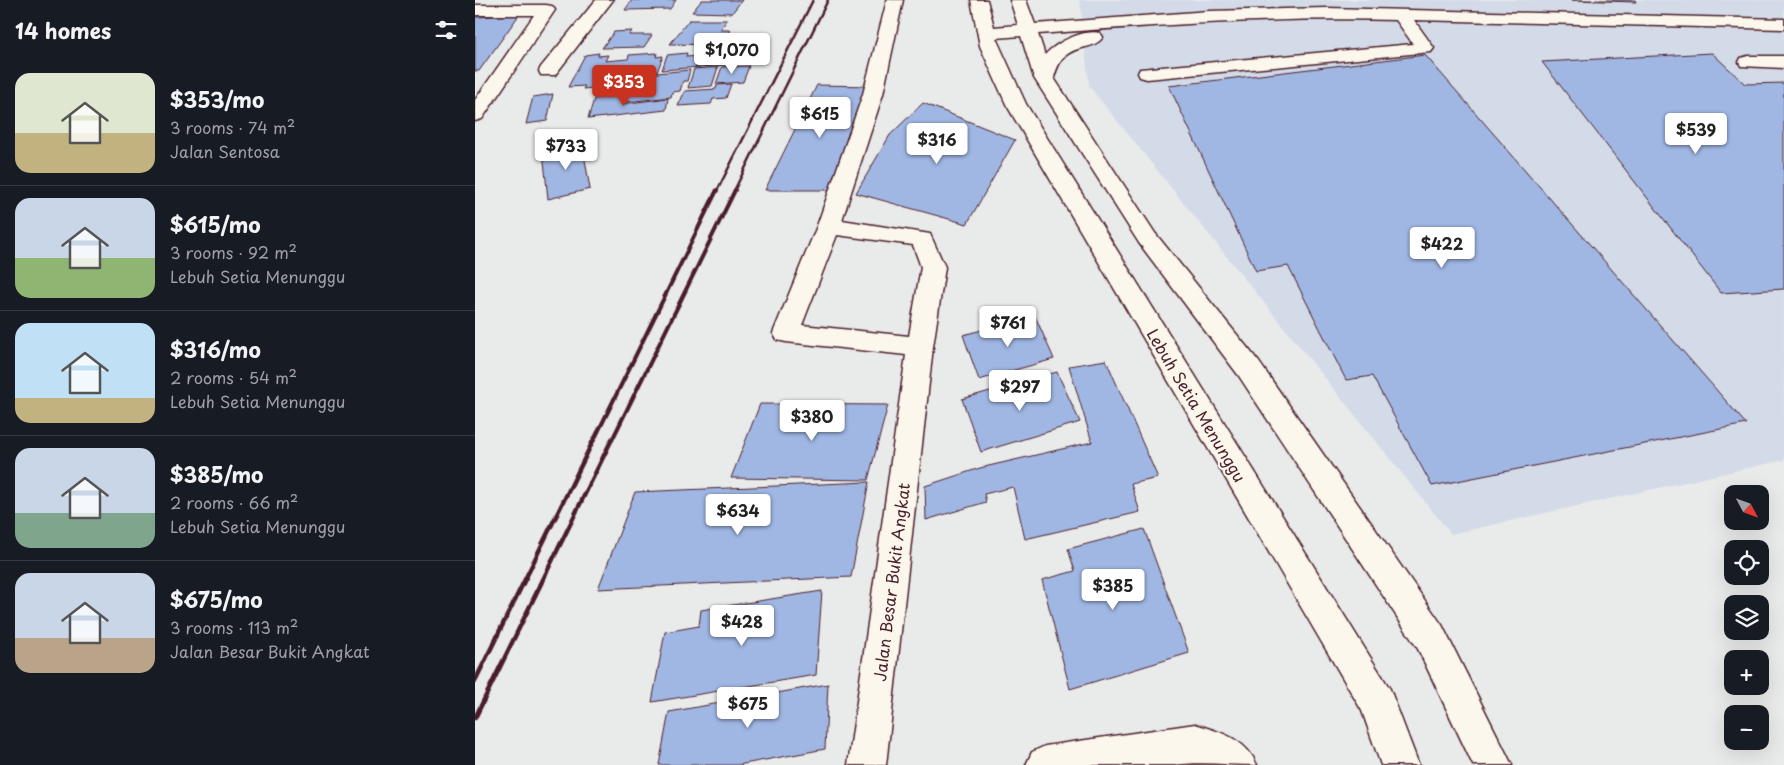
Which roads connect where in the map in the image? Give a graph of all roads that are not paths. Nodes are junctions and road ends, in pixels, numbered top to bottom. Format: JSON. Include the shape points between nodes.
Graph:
{"nodes":[{"id":1,"x":605,"y":0,"type":"edge"},
{"id":2,"x":895,"y":0,"type":"edge"},
{"id":3,"x":979,"y":0,"type":"edge"},
{"id":4,"x":1018,"y":0,"type":"edge"},
{"id":5,"x":1547,"y":0,"type":"edge"},
{"id":6,"x":1286,"y":8,"type":"edge"},
{"id":7,"x":475,"y":10,"type":"edge"},
{"id":8,"x":1401,"y":16,"type":"junction"},
{"id":9,"x":1557,"y":18,"type":"junction"},
{"id":10,"x":1784,"y":24,"type":"edge"},
{"id":11,"x":1030,"y":36,"type":"junction"},
{"id":12,"x":1094,"y":38,"type":"junction"},
{"id":13,"x":987,"y":40,"type":"junction"},
{"id":14,"x":1747,"y":62,"type":"dead end"},
{"id":15,"x":1784,"y":62,"type":"edge"},
{"id":16,"x":548,"y":71,"type":"dead end"},
{"id":17,"x":1147,"y":72,"type":"dead end"},
{"id":18,"x":1044,"y":78,"type":"junction"},
{"id":19,"x":475,"y":115,"type":"edge"},
{"id":20,"x":829,"y":226,"type":"junction"},
{"id":21,"x":920,"y":347,"type":"junction"},
{"id":22,"x":867,"y":765,"type":"edge"},
{"id":23,"x":1045,"y":765,"type":"edge"},
{"id":24,"x":1238,"y":765,"type":"edge"},
{"id":25,"x":1400,"y":765,"type":"edge"},
{"id":26,"x":1493,"y":765,"type":"edge"}],
"edges":[{"from":1,"to":16,"type":"street"},
{"from":2,"to":20,"type":"street","via":[[873,94]]},
{"from":3,"to":13,"type":"street","name":"Lebuh Setia Menunggu"},
{"from":4,"to":11,"type":"street"},
{"from":5,"to":9,"type":"street"},
{"from":6,"to":8,"type":"street"},
{"from":6,"to":11,"type":"street"},
{"from":6,"to":12,"type":"street","via":[[1214,28]]},
{"from":7,"to":19,"type":"street","via":[[546,10]]},
{"from":8,"to":9,"type":"street"},
{"from":8,"to":17,"type":"street","via":[[1425,48]]},
{"from":9,"to":10,"type":"street"},
{"from":11,"to":12,"type":"street"},
{"from":11,"to":13,"type":"street"},
{"from":11,"to":18,"type":"street"},
{"from":12,"to":18,"type":"street","via":[[1068,46],[1051,56]]},
{"from":13,"to":25,"type":"street","name":"Lebuh Setia Menunggu","via":[[1021,113],[1377,702]]},
{"from":14,"to":15,"type":"street"},
{"from":18,"to":26,"type":"street","via":[[1147,238],[1249,369],[1430,637]]},
{"from":20,"to":21,"type":"street","name":"Jalan Besar Bukit Angkat","via":[[922,240],[933,267]]},
{"from":20,"to":21,"type":"street","via":[[786,333]]},
{"from":21,"to":22,"type":"street","name":"Jalan Besar Bukit Angkat"},
{"from":23,"to":24,"type":"street","via":[[1195,743],[1220,751]]}]}
